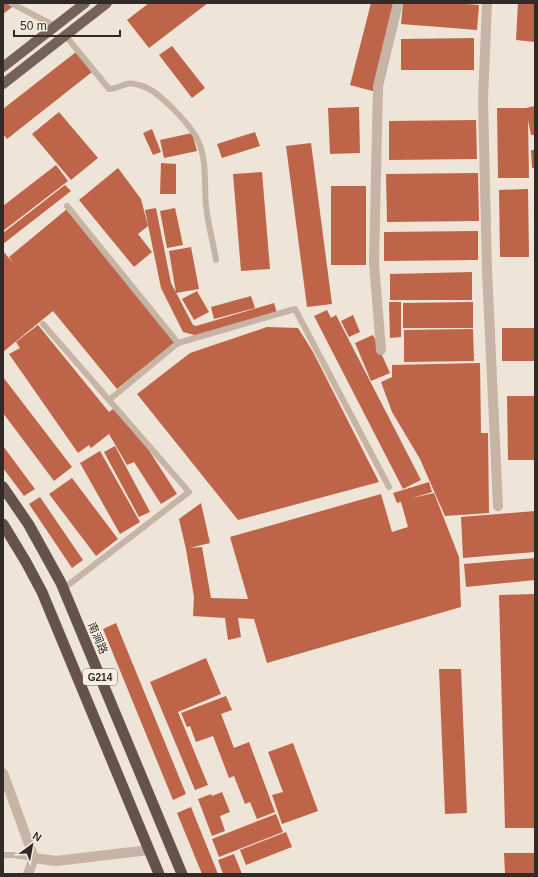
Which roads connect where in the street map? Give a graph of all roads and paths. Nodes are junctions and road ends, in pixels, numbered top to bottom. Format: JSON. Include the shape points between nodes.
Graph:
{"nodes":[{"id":1,"x":11,"y":3,"type":"edge"},
{"id":2,"x":85,"y":3,"type":"edge"},
{"id":3,"x":107,"y":3,"type":"edge"},
{"id":4,"x":398,"y":3,"type":"edge"},
{"id":5,"x":487,"y":3,"type":"edge"},
{"id":6,"x":94,"y":13,"type":"junction"},
{"id":7,"x":55,"y":26,"type":"junction"},
{"id":8,"x":65,"y":35,"type":"junction"},
{"id":9,"x":3,"y":66,"type":"edge"},
{"id":10,"x":3,"y":84,"type":"edge"},
{"id":11,"x":67,"y":206,"type":"dead end"},
{"id":12,"x":216,"y":260,"type":"dead end"},
{"id":13,"x":43,"y":324,"type":"dead end"},
{"id":14,"x":178,"y":343,"type":"junction"},
{"id":15,"x":381,"y":350,"type":"dead end"},
{"id":16,"x":109,"y":400,"type":"junction"},
{"id":17,"x":3,"y":487,"type":"edge"},
{"id":18,"x":389,"y":487,"type":"dead end"},
{"id":19,"x":498,"y":506,"type":"dead end"},
{"id":20,"x":3,"y":524,"type":"edge"},
{"id":21,"x":63,"y":589,"type":"junction"},
{"id":22,"x":3,"y":773,"type":"edge"},
{"id":23,"x":149,"y":850,"type":"junction"},
{"id":24,"x":3,"y":855,"type":"edge"},
{"id":25,"x":34,"y":858,"type":"junction"},
{"id":26,"x":28,"y":874,"type":"edge"},
{"id":27,"x":159,"y":874,"type":"edge"},
{"id":28,"x":182,"y":874,"type":"edge"}],
"edges":[{"from":1,"to":7,"type":"lane"},
{"from":2,"to":6,"type":"street"},
{"from":2,"to":7,"type":"main road"},
{"from":3,"to":6,"type":"main road"},
{"from":4,"to":15,"type":"street","via":[[378,86],[374,263]]},
{"from":5,"to":19,"type":"street","via":[[484,108],[487,271]]},
{"from":6,"to":8,"type":"main road"},
{"from":7,"to":9,"type":"main road"},
{"from":8,"to":10,"type":"main road"},
{"from":8,"to":12,"type":"lane","via":[[110,89],[127,84],[150,89],[169,105],[192,131],[199,142],[204,163],[206,207]]},
{"from":11,"to":14,"type":"lane"},
{"from":13,"to":16,"type":"lane"},
{"from":14,"to":16,"type":"lane"},
{"from":14,"to":18,"type":"lane","via":[[294,309]]},
{"from":16,"to":21,"type":"lane","via":[[189,492]]},
{"from":17,"to":21,"type":"highway","name":"南涧路","number":"G214","via":[[29,525]]},
{"from":20,"to":23,"type":"highway","number":"G214","via":[[42,592]]},
{"from":21,"to":28,"type":"highway","name":"南涧路","number":"G214"},
{"from":22,"to":25,"type":"street"},
{"from":23,"to":25,"type":"street","via":[[56,861]]},
{"from":23,"to":27,"type":"highway","number":"G214"},
{"from":24,"to":25,"type":"lane"},
{"from":25,"to":26,"type":"street"}]}
